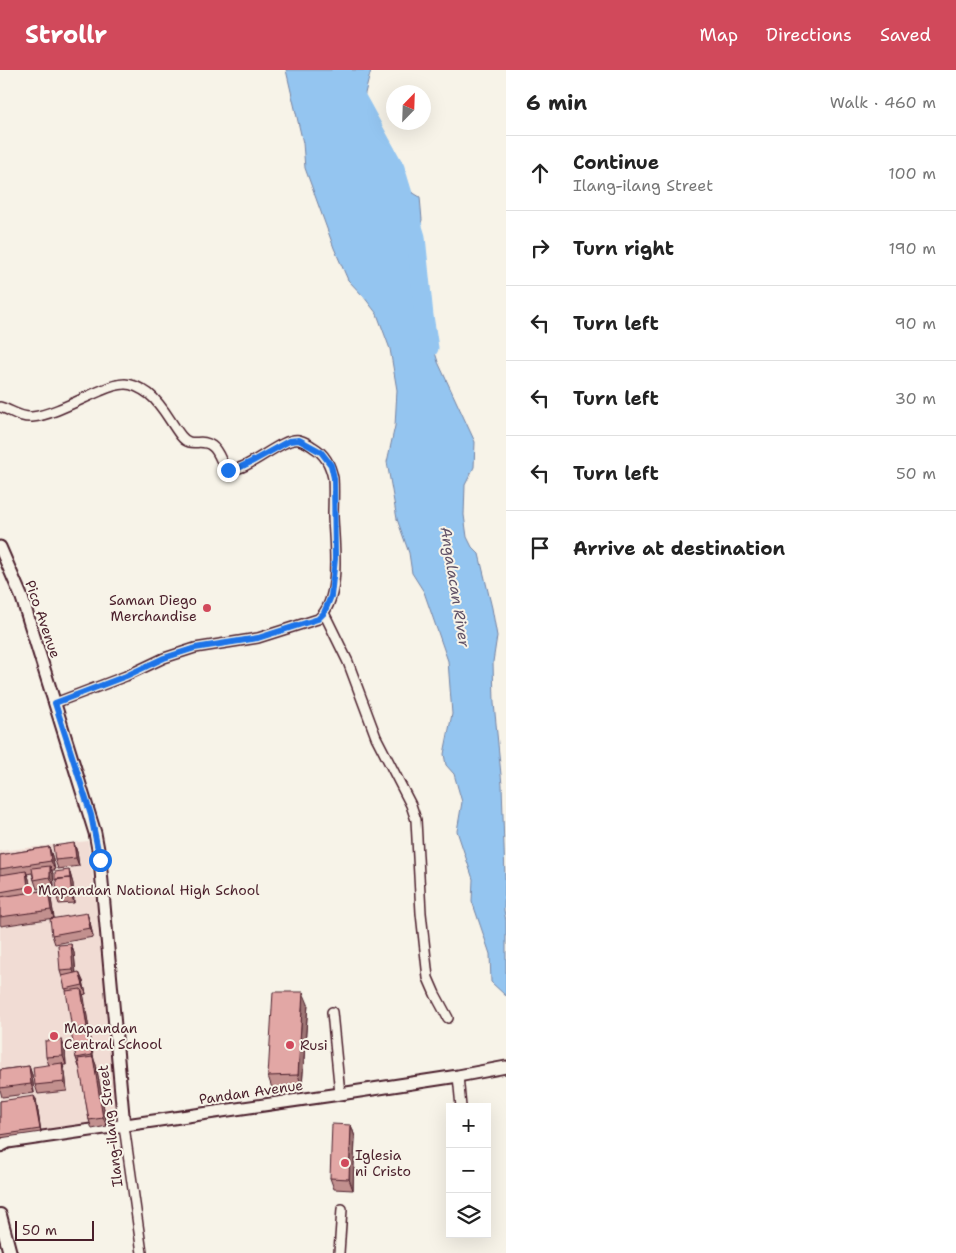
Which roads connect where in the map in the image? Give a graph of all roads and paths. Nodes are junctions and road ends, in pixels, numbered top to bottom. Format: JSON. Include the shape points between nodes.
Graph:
{"nodes":[{"id":1,"x":0,"y":407,"type":"edge"},
{"id":2,"x":0,"y":546,"type":"edge"},
{"id":3,"x":324,"y":613,"type":"junction"},
{"id":4,"x":55,"y":703,"type":"junction"},
{"id":5,"x":332,"y":1012,"type":"dead end"},
{"id":6,"x":448,"y":1018,"type":"dead end"},
{"id":7,"x":506,"y":1067,"type":"edge"},
{"id":8,"x":458,"y":1076,"type":"junction"},
{"id":9,"x":340,"y":1094,"type":"junction"},
{"id":10,"x":461,"y":1103,"type":"edge"},
{"id":11,"x":124,"y":1126,"type":"junction"},
{"id":12,"x":0,"y":1146,"type":"edge"},
{"id":13,"x":342,"y":1208,"type":"dead end"},
{"id":14,"x":0,"y":1215,"type":"edge"},
{"id":15,"x":10,"y":1253,"type":"edge"},
{"id":16,"x":142,"y":1253,"type":"edge"},
{"id":17,"x":339,"y":1253,"type":"edge"}],
"edges":[{"from":1,"to":3,"type":"street","via":[[21,416],[35,417],[112,386],[134,385],[162,406],[181,437],[191,443],[204,442],[213,447],[228,470],[251,462],[289,441],[299,440],[315,448],[331,465],[334,478],[335,559],[331,596]]},
{"from":2,"to":4,"type":"street","name":"Pico Avenue","via":[[22,598]]},
{"from":3,"to":4,"type":"street","via":[[318,619],[258,638],[172,655]]},
{"from":3,"to":6,"type":"street","via":[[348,662],[376,737],[414,813],[428,978]]},
{"from":4,"to":11,"type":"street","name":"Ilang-ilang Street","via":[[91,815],[100,860]]},
{"from":5,"to":9,"type":"street"},
{"from":7,"to":8,"type":"street","name":"Pandan Avenue"},
{"from":8,"to":9,"type":"street","name":"Pandan Avenue"},
{"from":8,"to":10,"type":"street"},
{"from":9,"to":11,"type":"street","name":"Pandan Avenue"},
{"from":11,"to":12,"type":"street","name":"Pandan Avenue","via":[[8,1142]]},
{"from":11,"to":16,"type":"street","name":"Ilang-ilang Street"},
{"from":13,"to":17,"type":"street"},
{"from":14,"to":15,"type":"main road"}]}
